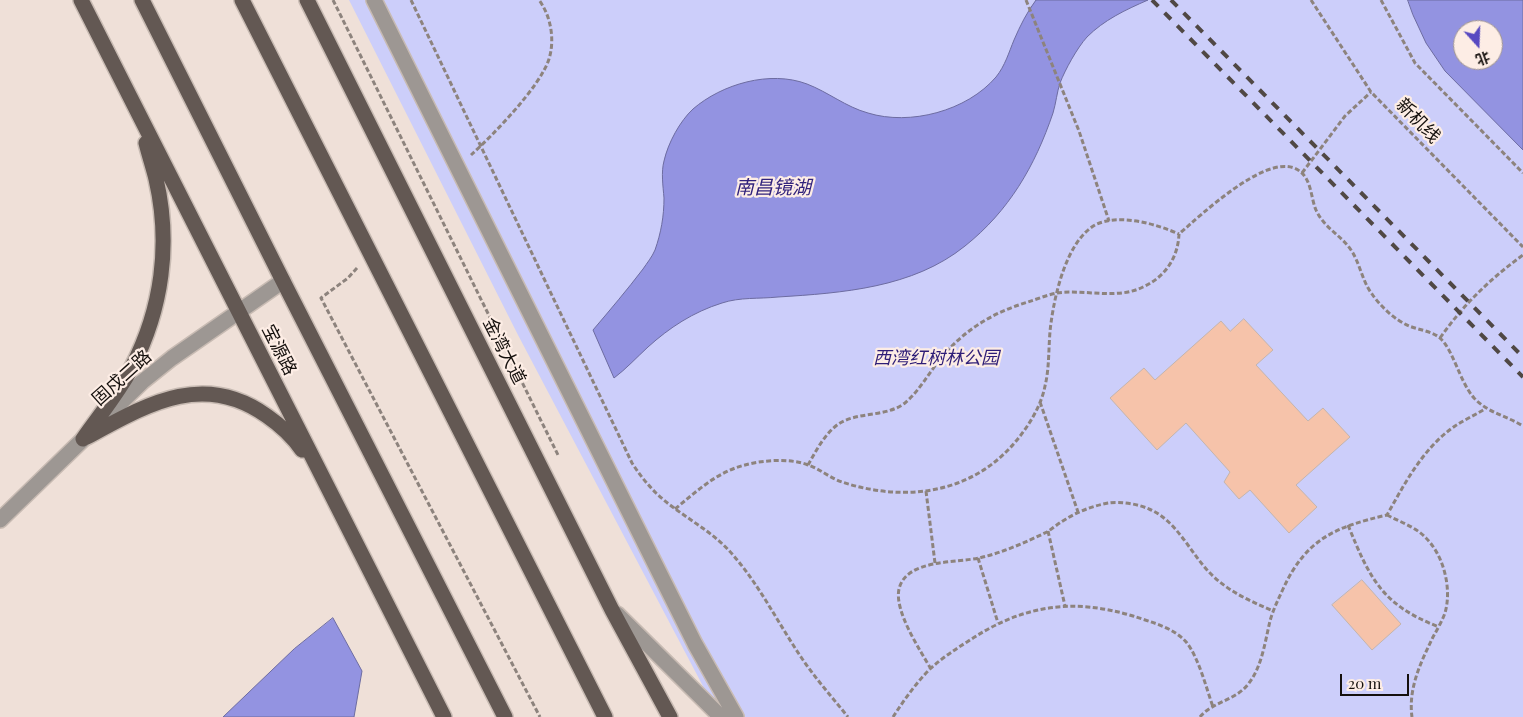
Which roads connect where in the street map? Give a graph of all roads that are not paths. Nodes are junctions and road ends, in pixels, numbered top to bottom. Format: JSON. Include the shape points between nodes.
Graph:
{"nodes":[{"id":1,"x":81,"y":0,"type":"edge"},
{"id":2,"x":142,"y":0,"type":"edge"},
{"id":3,"x":242,"y":0,"type":"edge"},
{"id":4,"x":307,"y":0,"type":"edge"},
{"id":5,"x":374,"y":0,"type":"edge"},
{"id":6,"x":135,"y":108,"type":"junction"},
{"id":7,"x":283,"y":281,"type":"junction"},
{"id":8,"x":238,"y":311,"type":"junction"},
{"id":9,"x":83,"y":439,"type":"junction"},
{"id":10,"x":322,"y":476,"type":"junction"},
{"id":11,"x":0,"y":520,"type":"edge"},
{"id":12,"x":612,"y":610,"type":"junction"},
{"id":13,"x":444,"y":717,"type":"edge"},
{"id":14,"x":505,"y":717,"type":"edge"},
{"id":15,"x":605,"y":717,"type":"edge"},
{"id":16,"x":670,"y":717,"type":"edge"},
{"id":17,"x":721,"y":717,"type":"edge"},
{"id":18,"x":736,"y":717,"type":"edge"}],
"edges":[{"from":1,"to":6,"type":"main road","name":"宝源路"},
{"from":2,"to":7,"type":"main road","name":"宝源路"},
{"from":3,"to":15,"type":"main road"},
{"from":4,"to":12,"type":"main road","name":"金湾大道"},
{"from":5,"to":18,"type":"street","via":[[695,644]]},
{"from":6,"to":8,"type":"main road","name":"宝源路"},
{"from":6,"to":9,"type":"main road","via":[[156,180],[163,225],[159,298],[131,369]]},
{"from":7,"to":8,"type":"street","name":"固戍二路"},
{"from":7,"to":14,"type":"main road","name":"宝源路"},
{"from":8,"to":9,"type":"street","name":"固戍二路","via":[[150,376]]},
{"from":8,"to":10,"type":"main road","name":"宝源路"},
{"from":9,"to":10,"type":"main road","via":[[143,408],[175,397],[203,393],[221,395],[254,406],[280,425]]},
{"from":9,"to":11,"type":"street","name":"固戍二路"},
{"from":10,"to":13,"type":"main road","name":"宝源路"},
{"from":12,"to":16,"type":"main road","name":"金湾大道"},
{"from":12,"to":17,"type":"street"}]}
